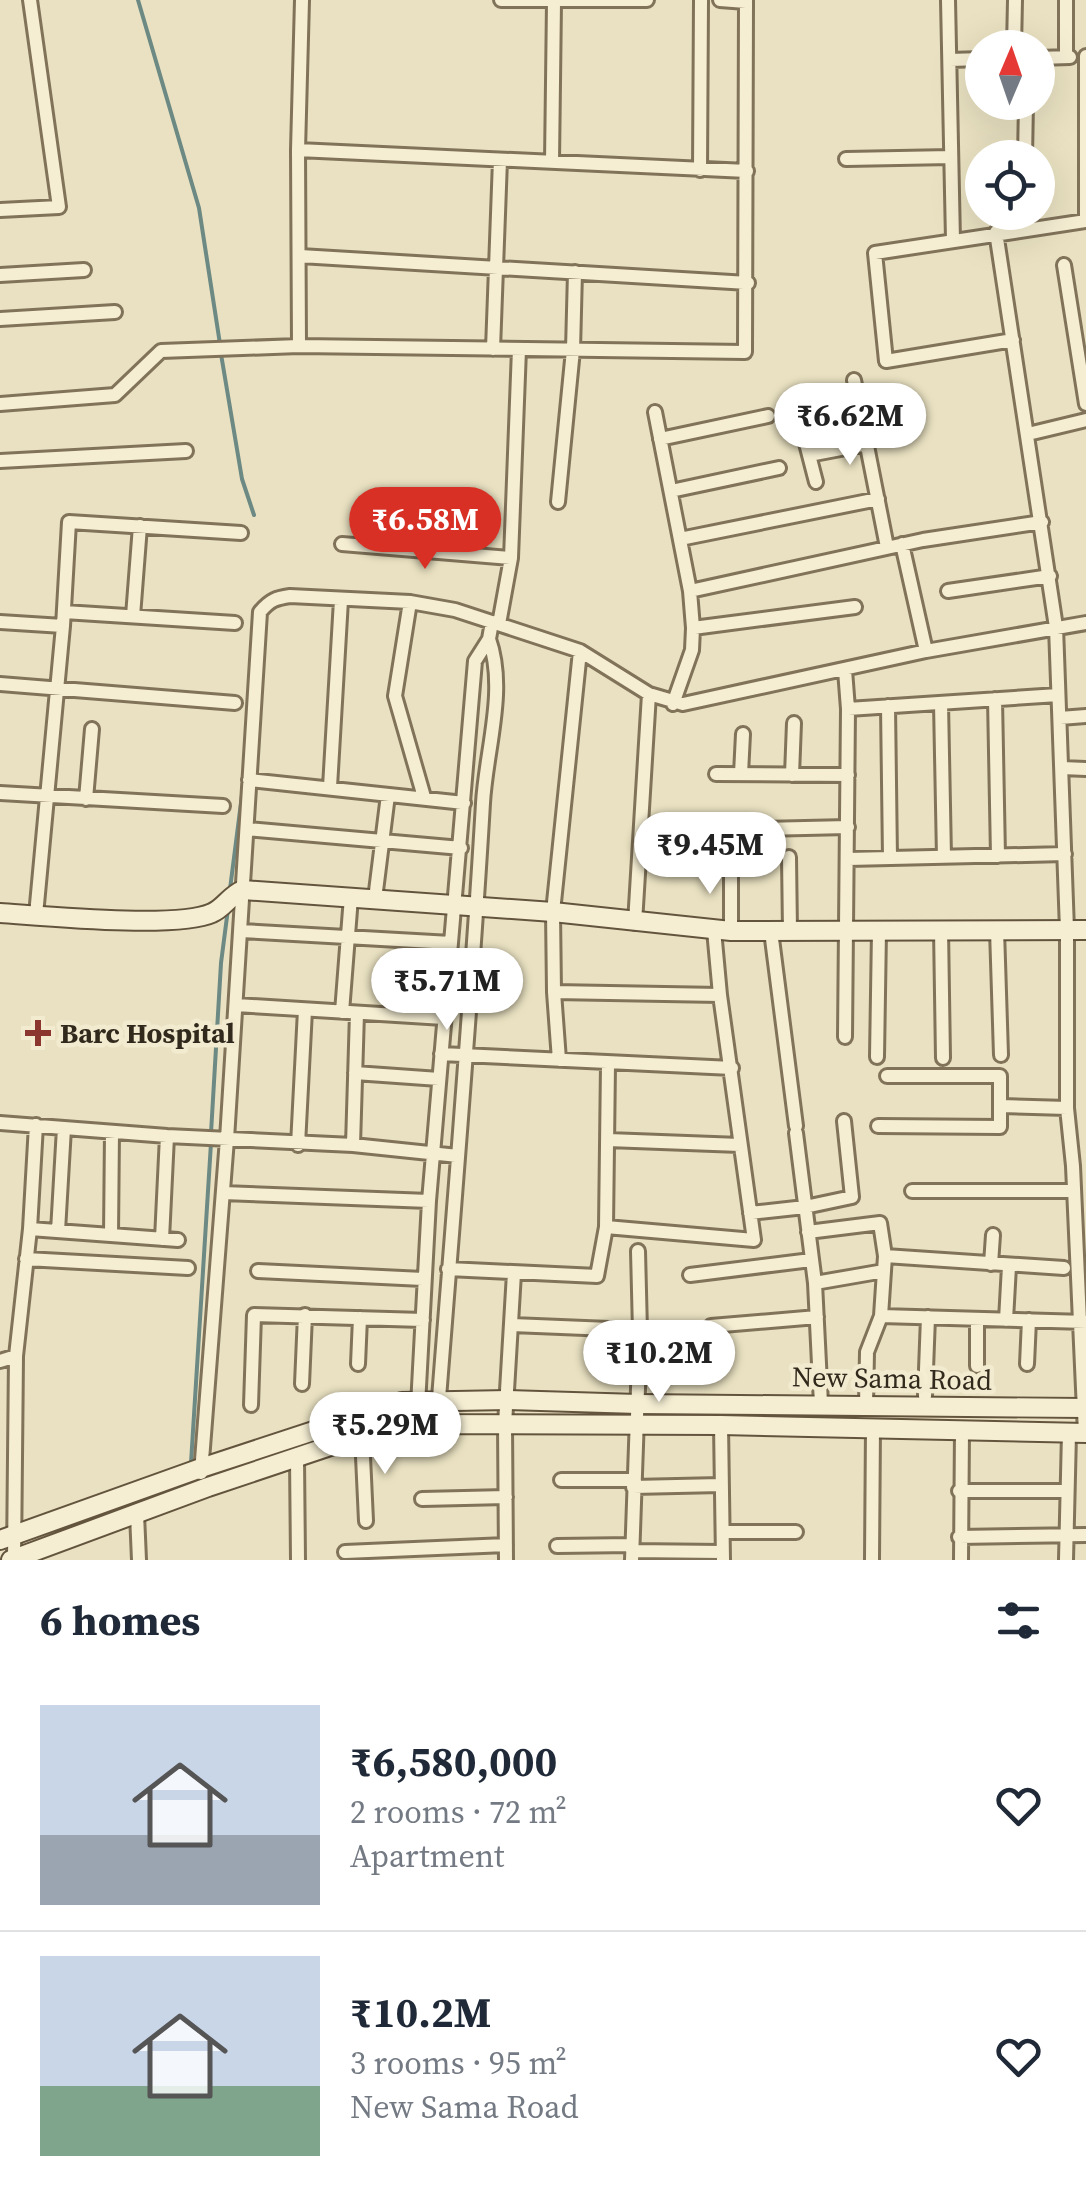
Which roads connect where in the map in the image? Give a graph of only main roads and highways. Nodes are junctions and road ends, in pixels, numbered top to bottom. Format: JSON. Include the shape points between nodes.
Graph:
{"nodes":[{"id":1,"x":0,"y":913,"type":"edge"},
{"id":2,"x":1076,"y":930,"type":"edge"},
{"id":3,"x":1085,"y":1408,"type":"edge"},
{"id":4,"x":1080,"y":1433,"type":"edge"},
{"id":5,"x":8,"y":1538,"type":"edge"},
{"id":6,"x":13,"y":1560,"type":"edge"}],
"edges":[{"from":1,"to":2,"type":"main road","via":[[183,920],[214,913],[240,891],[723,931]]},
{"from":3,"to":5,"type":"main road","name":"New Sama Road","via":[[391,1404]]},
{"from":4,"to":6,"type":"main road","name":"New Sama Road","via":[[396,1424]]}]}
